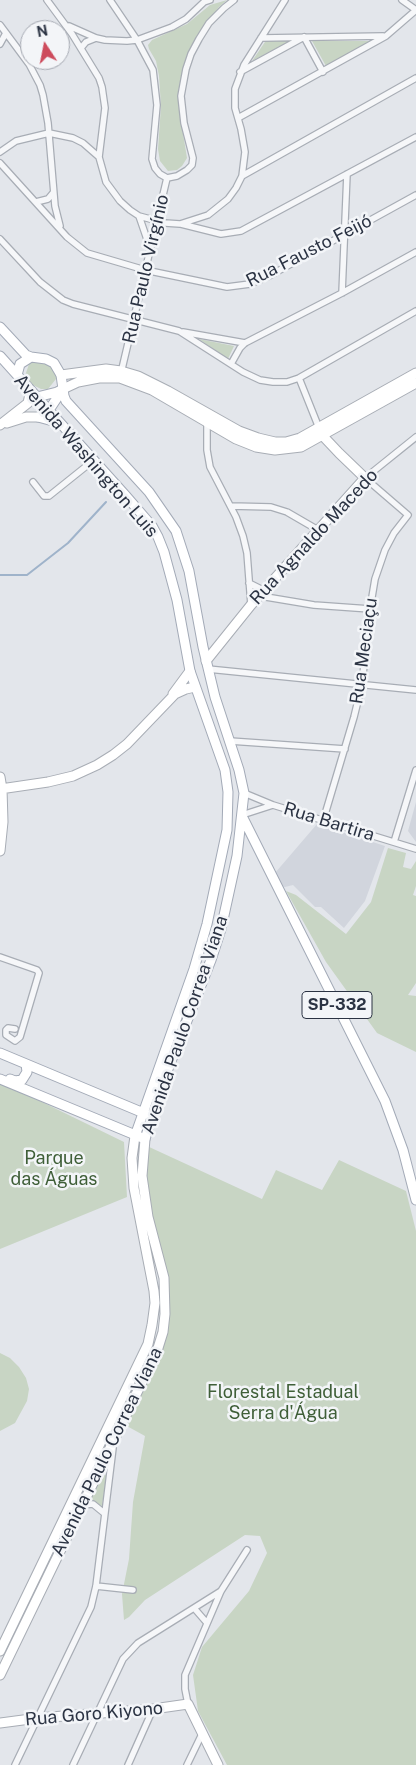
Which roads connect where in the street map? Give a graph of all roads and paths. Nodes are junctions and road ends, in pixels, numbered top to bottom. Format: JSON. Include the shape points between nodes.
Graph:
{"nodes":[{"id":1,"x":47,"y":0,"type":"edge"},
{"id":2,"x":110,"y":0,"type":"edge"},
{"id":3,"x":234,"y":0,"type":"edge"},
{"id":4,"x":285,"y":0,"type":"edge"},
{"id":5,"x":402,"y":0,"type":"edge"},
{"id":6,"x":204,"y":1,"type":"edge"},
{"id":7,"x":416,"y":10,"type":"edge"},
{"id":8,"x":62,"y":20,"type":"edge"},
{"id":9,"x":0,"y":26,"type":"edge"},
{"id":10,"x":70,"y":28,"type":"edge"},
{"id":11,"x":70,"y":32,"type":"edge"},
{"id":12,"x":6,"y":34,"type":"junction"},
{"id":13,"x":386,"y":36,"type":"junction"},
{"id":14,"x":304,"y":37,"type":"junction"},
{"id":15,"x":96,"y":38,"type":"junction"},
{"id":16,"x":261,"y":38,"type":"junction"},
{"id":17,"x":137,"y":40,"type":"junction"},
{"id":18,"x":0,"y":44,"type":"edge"},
{"id":19,"x":82,"y":48,"type":"junction"},
{"id":20,"x":240,"y":72,"type":"junction"},
{"id":21,"x":323,"y":72,"type":"junction"},
{"id":22,"x":416,"y":78,"type":"edge"},
{"id":23,"x":238,"y":118,"type":"junction"},
{"id":24,"x":49,"y":133,"type":"junction"},
{"id":25,"x":416,"y":137,"type":"edge"},
{"id":26,"x":0,"y":152,"type":"edge"},
{"id":27,"x":99,"y":157,"type":"junction"},
{"id":28,"x":0,"y":163,"type":"edge"},
{"id":29,"x":347,"y":174,"type":"junction"},
{"id":30,"x":242,"y":176,"type":"junction"},
{"id":31,"x":167,"y":178,"type":"junction"},
{"id":32,"x":53,"y":193,"type":"junction"},
{"id":33,"x":416,"y":195,"type":"edge"},
{"id":34,"x":36,"y":202,"type":"junction"},
{"id":35,"x":140,"y":216,"type":"junction"},
{"id":36,"x":157,"y":222,"type":"junction"},
{"id":37,"x":180,"y":224,"type":"junction"},
{"id":38,"x":60,"y":228,"type":"junction"},
{"id":39,"x":343,"y":235,"type":"junction"},
{"id":40,"x":0,"y":239,"type":"edge"},
{"id":41,"x":150,"y":249,"type":"junction"},
{"id":42,"x":416,"y":252,"type":"edge"},
{"id":43,"x":145,"y":270,"type":"junction"},
{"id":44,"x":342,"y":294,"type":"junction"},
{"id":45,"x":416,"y":311,"type":"edge"},
{"id":46,"x":134,"y":320,"type":"junction"},
{"id":47,"x":0,"y":327,"type":"edge"},
{"id":48,"x":179,"y":331,"type":"junction"},
{"id":49,"x":245,"y":343,"type":"junction"},
{"id":50,"x":0,"y":356,"type":"edge"},
{"id":51,"x":31,"y":357,"type":"junction"},
{"id":52,"x":231,"y":364,"type":"junction"},
{"id":53,"x":121,"y":374,"type":"junction"},
{"id":54,"x":416,"y":374,"type":"edge"},
{"id":55,"x":17,"y":375,"type":"junction"},
{"id":56,"x":61,"y":375,"type":"junction"},
{"id":57,"x":299,"y":378,"type":"junction"},
{"id":58,"x":416,"y":383,"type":"edge"},
{"id":59,"x":27,"y":386,"type":"junction"},
{"id":60,"x":63,"y":389,"type":"junction"},
{"id":61,"x":37,"y":397,"type":"junction"},
{"id":62,"x":49,"y":410,"type":"junction"},
{"id":63,"x":38,"y":417,"type":"junction"},
{"id":64,"x":207,"y":418,"type":"junction"},
{"id":65,"x":62,"y":424,"type":"junction"},
{"id":66,"x":0,"y":426,"type":"edge"},
{"id":67,"x":321,"y":431,"type":"junction"},
{"id":68,"x":416,"y":437,"type":"edge"},
{"id":69,"x":94,"y":460,"type":"junction"},
{"id":70,"x":366,"y":478,"type":"junction"},
{"id":71,"x":33,"y":482,"type":"dead end"},
{"id":72,"x":231,"y":506,"type":"junction"},
{"id":73,"x":318,"y":530,"type":"junction"},
{"id":74,"x":249,"y":582,"type":"junction"},
{"id":75,"x":262,"y":594,"type":"junction"},
{"id":76,"x":251,"y":605,"type":"junction"},
{"id":77,"x":370,"y":609,"type":"junction"},
{"id":78,"x":220,"y":644,"type":"junction"},
{"id":79,"x":203,"y":647,"type":"junction"},
{"id":80,"x":186,"y":651,"type":"junction"},
{"id":81,"x":207,"y":665,"type":"junction"},
{"id":82,"x":190,"y":671,"type":"junction"},
{"id":83,"x":362,"y":684,"type":"junction"},
{"id":84,"x":195,"y":686,"type":"junction"},
{"id":85,"x":416,"y":690,"type":"edge"},
{"id":86,"x":170,"y":699,"type":"junction"},
{"id":87,"x":230,"y":741,"type":"junction"},
{"id":88,"x":345,"y":749,"type":"junction"},
{"id":89,"x":416,"y":770,"type":"edge"},
{"id":90,"x":0,"y":777,"type":"edge"},
{"id":91,"x":1,"y":789,"type":"edge"},
{"id":92,"x":228,"y":792,"type":"junction"},
{"id":93,"x":244,"y":793,"type":"junction"},
{"id":94,"x":273,"y":805,"type":"junction"},
{"id":95,"x":242,"y":815,"type":"junction"},
{"id":96,"x":323,"y":821,"type":"junction"},
{"id":97,"x":239,"y":835,"type":"junction"},
{"id":98,"x":253,"y":839,"type":"junction"},
{"id":99,"x":394,"y":842,"type":"junction"},
{"id":100,"x":416,"y":848,"type":"edge"},
{"id":101,"x":0,"y":851,"type":"edge"},
{"id":102,"x":0,"y":957,"type":"edge"},
{"id":103,"x":15,"y":1030,"type":"dead end"},
{"id":104,"x":0,"y":1054,"type":"edge"},
{"id":105,"x":26,"y":1064,"type":"junction"},
{"id":106,"x":0,"y":1077,"type":"edge"},
{"id":107,"x":142,"y":1113,"type":"junction"},
{"id":108,"x":153,"y":1118,"type":"junction"},
{"id":109,"x":135,"y":1136,"type":"junction"},
{"id":110,"x":145,"y":1139,"type":"junction"},
{"id":111,"x":416,"y":1200,"type":"edge"},
{"id":112,"x":114,"y":1439,"type":"junction"},
{"id":113,"x":72,"y":1502,"type":"junction"},
{"id":114,"x":82,"y":1506,"type":"junction"},
{"id":115,"x":104,"y":1513,"type":"junction"},
{"id":116,"x":247,"y":1550,"type":"dead end"},
{"id":117,"x":96,"y":1586,"type":"junction"},
{"id":118,"x":133,"y":1590,"type":"dead end"},
{"id":119,"x":221,"y":1591,"type":"junction"},
{"id":120,"x":194,"y":1608,"type":"junction"},
{"id":121,"x":207,"y":1623,"type":"junction"},
{"id":122,"x":0,"y":1651,"type":"edge"},
{"id":123,"x":0,"y":1675,"type":"edge"},
{"id":124,"x":188,"y":1704,"type":"junction"},
{"id":125,"x":153,"y":1709,"type":"junction"},
{"id":126,"x":98,"y":1714,"type":"junction"},
{"id":127,"x":38,"y":1718,"type":"junction"},
{"id":128,"x":0,"y":1723,"type":"edge"},
{"id":129,"x":202,"y":1734,"type":"junction"},
{"id":130,"x":15,"y":1765,"type":"edge"},
{"id":131,"x":73,"y":1765,"type":"edge"},
{"id":132,"x":128,"y":1765,"type":"edge"},
{"id":133,"x":187,"y":1765,"type":"edge"},
{"id":134,"x":218,"y":1765,"type":"edge"}],
"edges":[{"from":1,"to":8,"type":"street"},
{"from":2,"to":17,"type":"street","name":"Rua Paulo Virgínio"},
{"from":3,"to":31,"type":"street","via":[[209,23],[191,54],[181,96],[192,164],[177,176]]},
{"from":4,"to":16,"type":"street"},
{"from":5,"to":7,"type":"street"},
{"from":6,"to":17,"type":"street","via":[[186,19]]},
{"from":7,"to":13,"type":"street"},
{"from":9,"to":12,"type":"street"},
{"from":10,"to":15,"type":"street"},
{"from":11,"to":19,"type":"street"},
{"from":12,"to":18,"type":"street"},
{"from":12,"to":24,"type":"street","via":[[40,85]]},
{"from":13,"to":14,"type":"street"},
{"from":13,"to":21,"type":"street"},
{"from":14,"to":16,"type":"street"},
{"from":14,"to":20,"type":"street"},
{"from":14,"to":21,"type":"street"},
{"from":15,"to":17,"type":"street"},
{"from":15,"to":19,"type":"street","via":[[86,42]]},
{"from":16,"to":20,"type":"street"},
{"from":17,"to":31,"type":"street","name":"Rua Paulo Virgínio","via":[[155,80],[157,105],[152,159],[160,174]]},
{"from":19,"to":27,"type":"street","via":[[99,78],[104,97]]},
{"from":20,"to":23,"type":"street","via":[[234,98]]},
{"from":21,"to":23,"type":"street"},
{"from":22,"to":30,"type":"street"},
{"from":23,"to":30,"type":"street","via":[[245,152]]},
{"from":24,"to":26,"type":"street","via":[[24,138]]},
{"from":24,"to":27,"type":"street","via":[[73,138]]},
{"from":24,"to":32,"type":"street"},
{"from":25,"to":29,"type":"street"},
{"from":27,"to":35,"type":"street","via":[[112,191]]},
{"from":28,"to":34,"type":"street","name":"Rua Fausto Feijó"},
{"from":29,"to":37,"type":"street","via":[[241,231],[221,234]]},
{"from":29,"to":39,"type":"street"},
{"from":30,"to":37,"type":"street","via":[[236,188],[208,215]]},
{"from":31,"to":36,"type":"street","name":"Rua Paulo Virgínio"},
{"from":32,"to":34,"type":"street","via":[[48,199]]},
{"from":32,"to":38,"type":"street"},
{"from":33,"to":39,"type":"street","name":"Rua Fausto Feijó"},
{"from":34,"to":38,"type":"street","name":"Rua Fausto Feijó"},
{"from":35,"to":36,"type":"street"},
{"from":35,"to":41,"type":"street"},
{"from":36,"to":37,"type":"street"},
{"from":36,"to":41,"type":"street","name":"Rua Paulo Virgínio"},
{"from":38,"to":43,"type":"street","name":"Rua Fausto Feijó","via":[[87,253]]},
{"from":39,"to":43,"type":"street","name":"Rua Fausto Feijó","via":[[269,276],[238,287]]},
{"from":39,"to":44,"type":"street"},
{"from":40,"to":46,"type":"street","via":[[40,282],[63,300]]},
{"from":41,"to":43,"type":"street","name":"Rua Paulo Virgínio"},
{"from":42,"to":44,"type":"street"},
{"from":43,"to":46,"type":"street","name":"Rua Paulo Virgínio"},
{"from":44,"to":49,"type":"street"},
{"from":45,"to":57,"type":"street"},
{"from":46,"to":48,"type":"street"},
{"from":46,"to":53,"type":"street","name":"Rua Paulo Virgínio"},
{"from":47,"to":51,"type":"main road","name":"Avenida Washington Luis"},
{"from":48,"to":49,"type":"street"},
{"from":48,"to":52,"type":"street"},
{"from":49,"to":52,"type":"street"},
{"from":50,"to":55,"type":"main road","name":"Avenida Washington Luis"},
{"from":51,"to":55,"type":"main road","via":[[20,364]]},
{"from":51,"to":56,"type":"main road","name":"Avenida Washington Luis","via":[[54,363]]},
{"from":52,"to":57,"type":"street","via":[[252,376],[273,382]]},
{"from":53,"to":56,"type":"main road","via":[[106,369]]},
{"from":53,"to":60,"type":"main road","via":[[78,382]]},
{"from":53,"to":64,"type":"main road","via":[[144,379]]},
{"from":54,"to":67,"type":"main road"},
{"from":55,"to":59,"type":"main road","name":"Avenida Washington Luis"},
{"from":56,"to":60,"type":"main road","name":"Avenida Washington Luis"},
{"from":57,"to":67,"type":"street"},
{"from":58,"to":67,"type":"main road"},
{"from":59,"to":61,"type":"main road","name":"Avenida Washington Luis"},
{"from":59,"to":66,"type":"main road","via":[[28,402]]},
{"from":60,"to":61,"type":"main road"},
{"from":60,"to":62,"type":"main road"},
{"from":60,"to":79,"type":"main road","name":"Avenida Washington Luis","via":[[72,409],[149,492],[176,531],[192,582]]},
{"from":61,"to":62,"type":"main road","name":"Avenida Washington Luis"},
{"from":62,"to":63,"type":"street"},
{"from":62,"to":65,"type":"main road","name":"Avenida Washington Luis"},
{"from":63,"to":65,"type":"main road"},
{"from":63,"to":66,"type":"main road","via":[[26,417]]},
{"from":64,"to":67,"type":"main road","via":[[236,439],[274,450],[301,447]]},
{"from":64,"to":72,"type":"street","via":[[210,468]]},
{"from":65,"to":69,"type":"main road","name":"Avenida Washington Luis"},
{"from":67,"to":70,"type":"main road"},
{"from":68,"to":70,"type":"street","name":"Rua Agnaldo Macedo"},
{"from":69,"to":71,"type":"street","via":[[49,496],[44,496]]},
{"from":69,"to":80,"type":"main road","name":"Avenida Washington Luis","via":[[158,537],[177,600]]},
{"from":70,"to":73,"type":"main road","name":"Rua Agnaldo Macedo"},
{"from":70,"to":77,"type":"street","name":"Rua Meciaçu","via":[[408,514],[394,533],[380,564]]},
{"from":72,"to":73,"type":"street","via":[[271,507],[287,512]]},
{"from":72,"to":74,"type":"street","via":[[242,536]]},
{"from":73,"to":75,"type":"main road","name":"Rua Agnaldo Macedo"},
{"from":74,"to":75,"type":"street"},
{"from":74,"to":76,"type":"street"},
{"from":75,"to":76,"type":"main road","name":"Rua Agnaldo Macedo"},
{"from":75,"to":77,"type":"street","via":[[314,605]]},
{"from":76,"to":78,"type":"main road","name":"Rua Agnaldo Macedo"},
{"from":77,"to":83,"type":"street","name":"Rua Meciaçu"},
{"from":78,"to":79,"type":"main road"},
{"from":78,"to":81,"type":"main road","name":"Rua Agnaldo Macedo"},
{"from":79,"to":80,"type":"main road","via":[[197,643]]},
{"from":79,"to":81,"type":"main road","name":"Avenida Washington Luis"},
{"from":80,"to":82,"type":"main road","name":"Avenida Washington Luis"},
{"from":81,"to":83,"type":"street"},
{"from":81,"to":87,"type":"main road","name":"Avenida Washington Luis"},
{"from":82,"to":84,"type":"main road","name":"Avenida Washington Luis"},
{"from":82,"to":86,"type":"main road"},
{"from":83,"to":85,"type":"street"},
{"from":83,"to":88,"type":"street","name":"Rua Meciaçu"},
{"from":84,"to":86,"type":"main road"},
{"from":84,"to":92,"type":"main road","name":"Avenida Washington Luis","via":[[225,770]]},
{"from":86,"to":91,"type":"main road","via":[[127,744],[97,765],[73,776]]},
{"from":87,"to":88,"type":"street"},
{"from":87,"to":93,"type":"main road","name":"Avenida Washington Luis"},
{"from":88,"to":96,"type":"street","name":"Rua Meciaçu"},
{"from":89,"to":99,"type":"street"},
{"from":90,"to":91,"type":"main road"},
{"from":91,"to":101,"type":"main road","via":[[3,822]]},
{"from":92,"to":95,"type":"main road","via":[[233,809]]},
{"from":92,"to":107,"type":"main road","name":"Avenida Washington Luis","via":[[227,830],[205,931]]},
{"from":93,"to":94,"type":"street","name":"Rua Bartira"},
{"from":93,"to":95,"type":"main road","name":"Avenida Washington Luis"},
{"from":94,"to":95,"type":"street"},
{"from":94,"to":96,"type":"street","name":"Rua Bartira"},
{"from":95,"to":97,"type":"main road","name":"Avenida Paulo Correa Viana"},
{"from":95,"to":98,"type":"main road","number":"SP-332"},
{"from":96,"to":99,"type":"street","name":"Rua Bartira"},
{"from":97,"to":98,"type":"main road","via":[[246,833]]},
{"from":97,"to":108,"type":"main road","name":"Avenida Paulo Correa Viana","via":[[212,960],[164,1079]]},
{"from":98,"to":111,"type":"main road","number":"SP-332","via":[[385,1101],[403,1150]]},
{"from":99,"to":100,"type":"street","name":"Rua Bartira"},
{"from":102,"to":103,"type":"street","via":[[39,973],[18,1040],[6,1035],[8,1028]]},
{"from":104,"to":105,"type":"main road"},
{"from":105,"to":106,"type":"main road","via":[[27,1072],[22,1080]]},
{"from":105,"to":107,"type":"main road"},
{"from":106,"to":109,"type":"main road"},
{"from":107,"to":108,"type":"main road"},
{"from":107,"to":109,"type":"main road","name":"Avenida Washington Luis"},
{"from":108,"to":110,"type":"main road","name":"Avenida Paulo Correa Viana"},
{"from":109,"to":110,"type":"main road"},
{"from":109,"to":113,"type":"main road","name":"Avenida Washington Luis","via":[[132,1173],[153,1282],[152,1325],[148,1344]]},
{"from":110,"to":112,"type":"main road","name":"Avenida Paulo Correa Viana","via":[[144,1192],[164,1278],[165,1314],[158,1348]]},
{"from":112,"to":114,"type":"main road","name":"Avenida Paulo Correa Viana"},
{"from":112,"to":115,"type":"street"},
{"from":113,"to":114,"type":"main road"},
{"from":113,"to":122,"type":"main road","name":"Avenida Washington Luis"},
{"from":114,"to":115,"type":"street","via":[[93,1504]]},
{"from":114,"to":123,"type":"main road","name":"Avenida Paulo Correa Viana"},
{"from":115,"to":117,"type":"street"},
{"from":116,"to":119,"type":"street"},
{"from":117,"to":118,"type":"street"},
{"from":117,"to":127,"type":"street","via":[[91,1607]]},
{"from":119,"to":120,"type":"street"},
{"from":119,"to":121,"type":"street"},
{"from":120,"to":121,"type":"street"},
{"from":120,"to":126,"type":"street","via":[[138,1643],[122,1659]]},
{"from":121,"to":124,"type":"street","via":[[185,1675]]},
{"from":124,"to":125,"type":"main road","name":"Rua Goro Kiyono"},
{"from":124,"to":129,"type":"main road"},
{"from":125,"to":126,"type":"main road","name":"Rua Goro Kiyono"},
{"from":125,"to":132,"type":"street"},
{"from":126,"to":127,"type":"main road","name":"Rua Goro Kiyono"},
{"from":126,"to":131,"type":"street"},
{"from":127,"to":128,"type":"main road","name":"Rua Goro Kiyono"},
{"from":127,"to":130,"type":"street"},
{"from":129,"to":133,"type":"street"},
{"from":129,"to":134,"type":"main road"}]}
